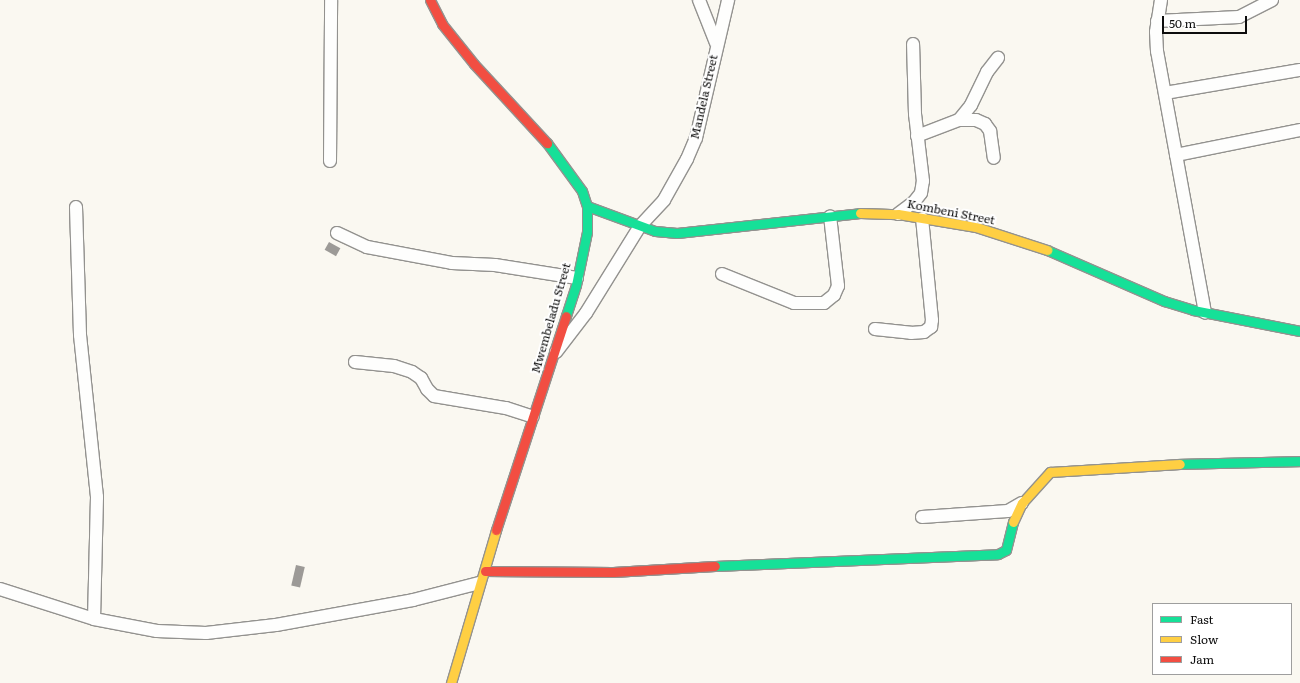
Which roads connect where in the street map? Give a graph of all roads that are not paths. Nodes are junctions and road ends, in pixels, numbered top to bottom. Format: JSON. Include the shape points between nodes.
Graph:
{"nodes":[{"id":1,"x":331,"y":0,"type":"edge"},
{"id":2,"x":430,"y":0,"type":"edge"},
{"id":3,"x":699,"y":0,"type":"edge"},
{"id":4,"x":728,"y":0,"type":"edge"},
{"id":5,"x":1161,"y":0,"type":"edge"},
{"id":6,"x":1272,"y":0,"type":"edge"},
{"id":7,"x":1157,"y":21,"type":"junction"},
{"id":8,"x":716,"y":44,"type":"junction"},
{"id":9,"x":913,"y":44,"type":"dead end"},
{"id":10,"x":998,"y":58,"type":"dead end"},
{"id":11,"x":1300,"y":70,"type":"edge"},
{"id":12,"x":1165,"y":93,"type":"junction"},
{"id":13,"x":959,"y":120,"type":"junction"},
{"id":14,"x":1300,"y":130,"type":"edge"},
{"id":15,"x":917,"y":136,"type":"junction"},
{"id":16,"x":1176,"y":155,"type":"junction"},
{"id":17,"x":994,"y":158,"type":"dead end"},
{"id":18,"x":330,"y":161,"type":"dead end"},
{"id":19,"x":587,"y":206,"type":"junction"},
{"id":20,"x":76,"y":207,"type":"dead end"},
{"id":21,"x":898,"y":214,"type":"junction"},
{"id":22,"x":830,"y":216,"type":"junction"},
{"id":23,"x":922,"y":218,"type":"junction"},
{"id":24,"x":640,"y":226,"type":"junction"},
{"id":25,"x":337,"y":233,"type":"dead end"},
{"id":26,"x":722,"y":274,"type":"dead end"},
{"id":27,"x":577,"y":278,"type":"junction"},
{"id":28,"x":1205,"y":313,"type":"junction"},
{"id":29,"x":875,"y":329,"type":"dead end"},
{"id":30,"x":1300,"y":331,"type":"edge"},
{"id":31,"x":554,"y":354,"type":"junction"},
{"id":32,"x":355,"y":362,"type":"dead end"},
{"id":33,"x":533,"y":418,"type":"junction"},
{"id":34,"x":1300,"y":461,"type":"edge"},
{"id":35,"x":1022,"y":503,"type":"junction"},
{"id":36,"x":922,"y":516,"type":"dead end"},
{"id":37,"x":485,"y":571,"type":"junction"},
{"id":38,"x":479,"y":583,"type":"junction"},
{"id":39,"x":0,"y":589,"type":"edge"},
{"id":40,"x":94,"y":619,"type":"junction"},
{"id":41,"x":451,"y":683,"type":"edge"}],
"edges":[{"from":1,"to":18,"type":"street"},
{"from":2,"to":19,"type":"street","name":"Mwembeladu Street","via":[[442,24],[474,64],[557,154],[582,191]]},
{"from":3,"to":8,"type":"street"},
{"from":4,"to":8,"type":"street","name":"Mandela Street"},
{"from":5,"to":7,"type":"street"},
{"from":6,"to":7,"type":"street","via":[[1239,17]]},
{"from":7,"to":12,"type":"street","via":[[1157,51]]},
{"from":8,"to":24,"type":"street","name":"Mandela Street","via":[[696,138],[664,200]]},
{"from":9,"to":15,"type":"street"},
{"from":10,"to":13,"type":"street"},
{"from":11,"to":12,"type":"street"},
{"from":12,"to":16,"type":"street"},
{"from":13,"to":15,"type":"street"},
{"from":13,"to":17,"type":"street","via":[[976,120],[985,124],[991,136]]},
{"from":14,"to":16,"type":"street"},
{"from":15,"to":21,"type":"street","via":[[924,181],[921,193],[914,202]]},
{"from":16,"to":28,"type":"street"},
{"from":19,"to":24,"type":"street","name":"Kombeni Street"},
{"from":19,"to":27,"type":"street","name":"Mwembeladu Street","via":[[587,232]]},
{"from":20,"to":40,"type":"street","via":[[80,334],[97,497]]},
{"from":21,"to":22,"type":"street","name":"Kombeni Street","via":[[870,212]]},
{"from":21,"to":23,"type":"street","name":"Kombeni Street"},
{"from":22,"to":24,"type":"street","name":"Kombeni Street","via":[[677,233]]},
{"from":22,"to":26,"type":"street","via":[[838,286],[834,295],[824,303],[794,303]]},
{"from":23,"to":28,"type":"street","name":"Kombeni Street","via":[[976,227],[1018,239],[1164,301]]},
{"from":23,"to":29,"type":"street","via":[[931,327],[924,332],[911,333]]},
{"from":24,"to":31,"type":"street","name":"Mandela Street","via":[[586,313]]},
{"from":25,"to":27,"type":"street","via":[[366,246],[452,263],[495,265]]},
{"from":27,"to":31,"type":"street","name":"Mwembeladu Street"},
{"from":28,"to":30,"type":"street","name":"Kombeni Street"},
{"from":31,"to":33,"type":"street","name":"Mwembeladu Street"},
{"from":32,"to":33,"type":"street","via":[[394,366],[412,372],[421,378],[426,389],[434,396],[485,404]]},
{"from":33,"to":37,"type":"street","name":"Mwembeladu Street"},
{"from":34,"to":35,"type":"street","via":[[1058,470],[1043,477]]},
{"from":35,"to":36,"type":"street","via":[[1008,511]]},
{"from":35,"to":37,"type":"street","via":[[1011,527],[1006,550],[998,554],[889,557],[613,572]]},
{"from":37,"to":38,"type":"street","name":"Mwembeladu Street"},
{"from":38,"to":40,"type":"street","via":[[413,600],[276,625],[206,633],[157,631]]},
{"from":38,"to":41,"type":"street","name":"Mwembeladu Street"},
{"from":39,"to":40,"type":"street"}]}
